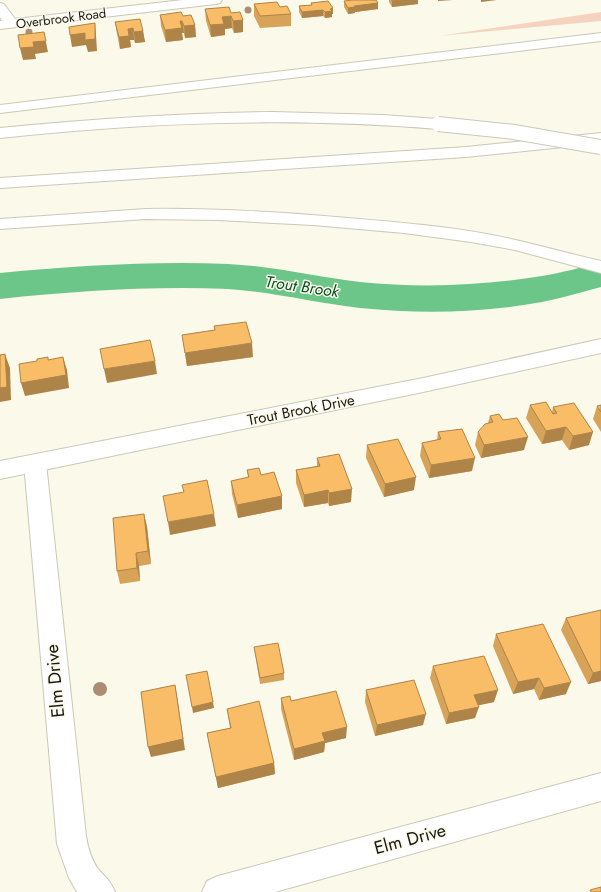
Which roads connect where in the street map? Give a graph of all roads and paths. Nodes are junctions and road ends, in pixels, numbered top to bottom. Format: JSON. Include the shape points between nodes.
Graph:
{"nodes":[{"id":1,"x":216,"y":0,"type":"edge"},
{"id":2,"x":0,"y":7,"type":"edge"},
{"id":3,"x":6,"y":24,"type":"edge"},
{"id":4,"x":601,"y":37,"type":"edge"},
{"id":5,"x":0,"y":109,"type":"edge"},
{"id":6,"x":0,"y":133,"type":"edge"},
{"id":7,"x":601,"y":138,"type":"edge"},
{"id":8,"x":601,"y":147,"type":"edge"},
{"id":9,"x":0,"y":184,"type":"edge"},
{"id":10,"x":0,"y":224,"type":"edge"},
{"id":11,"x":601,"y":267,"type":"edge"},
{"id":12,"x":601,"y":346,"type":"edge"},
{"id":13,"x":35,"y":463,"type":"junction"},
{"id":14,"x":0,"y":470,"type":"edge"},
{"id":15,"x":601,"y":787,"type":"edge"},
{"id":16,"x":99,"y":892,"type":"edge"},
{"id":17,"x":218,"y":892,"type":"edge"}],
"edges":[{"from":1,"to":3,"type":"main road","name":"Overbrook Road"},
{"from":2,"to":3,"type":"main road"},
{"from":4,"to":5,"type":"main road"},
{"from":6,"to":8,"type":"main road","bridge":true,"via":[[107,122],[193,117],[308,117],[438,124],[521,133]]},
{"from":7,"to":9,"type":"main road","via":[[451,153]]},
{"from":10,"to":11,"type":"main road","via":[[147,214],[242,216],[395,227],[514,245]]},
{"from":12,"to":13,"type":"main road","name":"Trout Brook Drive","via":[[423,385]]},
{"from":13,"to":14,"type":"main road","name":"Trout Brook Drive"},
{"from":13,"to":16,"type":"main road","name":"Elm Drive","via":[[71,836],[80,867]]},
{"from":15,"to":17,"type":"main road","name":"Elm Drive"}]}
